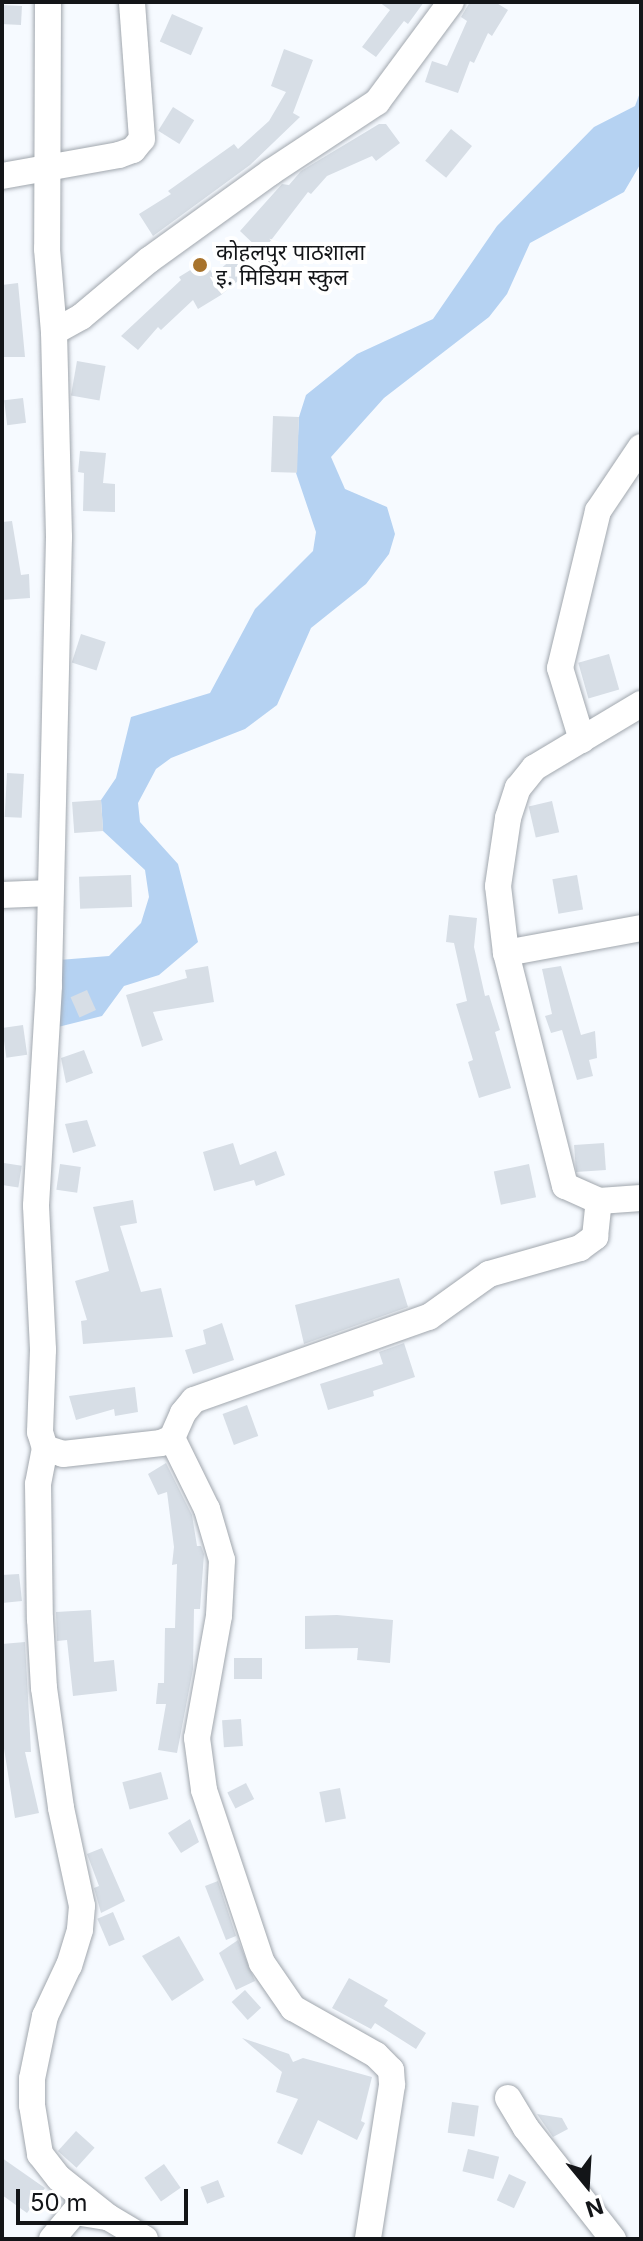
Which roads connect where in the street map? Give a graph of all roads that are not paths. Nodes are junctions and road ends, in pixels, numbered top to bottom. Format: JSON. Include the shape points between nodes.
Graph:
{"nodes":[{"id":1,"x":48,"y":2,"type":"edge"},
{"id":2,"x":132,"y":2,"type":"edge"},
{"id":3,"x":451,"y":2,"type":"edge"},
{"id":4,"x":49,"y":170,"type":"junction"},
{"id":5,"x":2,"y":176,"type":"edge"},
{"id":6,"x":54,"y":332,"type":"junction"},
{"id":7,"x":641,"y":447,"type":"edge"},
{"id":8,"x":641,"y":704,"type":"edge"},
{"id":9,"x":582,"y":740,"type":"junction"},
{"id":10,"x":50,"y":893,"type":"junction"},
{"id":11,"x":2,"y":895,"type":"edge"},
{"id":12,"x":641,"y":928,"type":"edge"},
{"id":13,"x":506,"y":953,"type":"junction"},
{"id":14,"x":641,"y":1198,"type":"edge"},
{"id":15,"x":599,"y":1201,"type":"junction"},
{"id":16,"x":172,"y":1438,"type":"junction"},
{"id":17,"x":45,"y":1448,"type":"junction"},
{"id":18,"x":508,"y":2098,"type":"dead end"},
{"id":19,"x":108,"y":2217,"type":"junction"},
{"id":20,"x":52,"y":2239,"type":"edge"},
{"id":21,"x":145,"y":2239,"type":"edge"},
{"id":22,"x":368,"y":2239,"type":"edge"},
{"id":23,"x":613,"y":2239,"type":"edge"}],
"edges":[{"from":1,"to":4,"type":"street"},
{"from":2,"to":4,"type":"street","via":[[142,139],[119,155]]},
{"from":3,"to":6,"type":"street","via":[[377,102],[271,172]]},
{"from":4,"to":5,"type":"street"},
{"from":4,"to":6,"type":"street","via":[[47,249]]},
{"from":6,"to":10,"type":"street","via":[[59,537]]},
{"from":7,"to":9,"type":"street","via":[[598,511],[560,668]]},
{"from":8,"to":9,"type":"street"},
{"from":9,"to":13,"type":"street","via":[[534,768],[518,788],[498,886]]},
{"from":10,"to":11,"type":"street"},
{"from":10,"to":17,"type":"street","via":[[36,1206],[43,1350],[40,1432]]},
{"from":12,"to":13,"type":"street"},
{"from":13,"to":15,"type":"street","via":[[565,1186]]},
{"from":14,"to":15,"type":"street"},
{"from":15,"to":16,"type":"street","via":[[595,1237],[580,1248],[489,1274],[429,1317],[194,1400]]},
{"from":16,"to":17,"type":"street","via":[[63,1454]]},
{"from":16,"to":22,"type":"street","via":[[207,1509],[222,1560],[219,1616],[197,1738],[204,1790],[262,1963],[293,2008],[376,2055],[391,2070]]},
{"from":17,"to":19,"type":"street","via":[[38,1484],[44,1688],[82,1906],[69,1965],[45,2016],[32,2105],[40,2154],[59,2178]]},
{"from":18,"to":23,"type":"street"},
{"from":19,"to":20,"type":"street","via":[[75,2212]]},
{"from":19,"to":21,"type":"street"}]}
